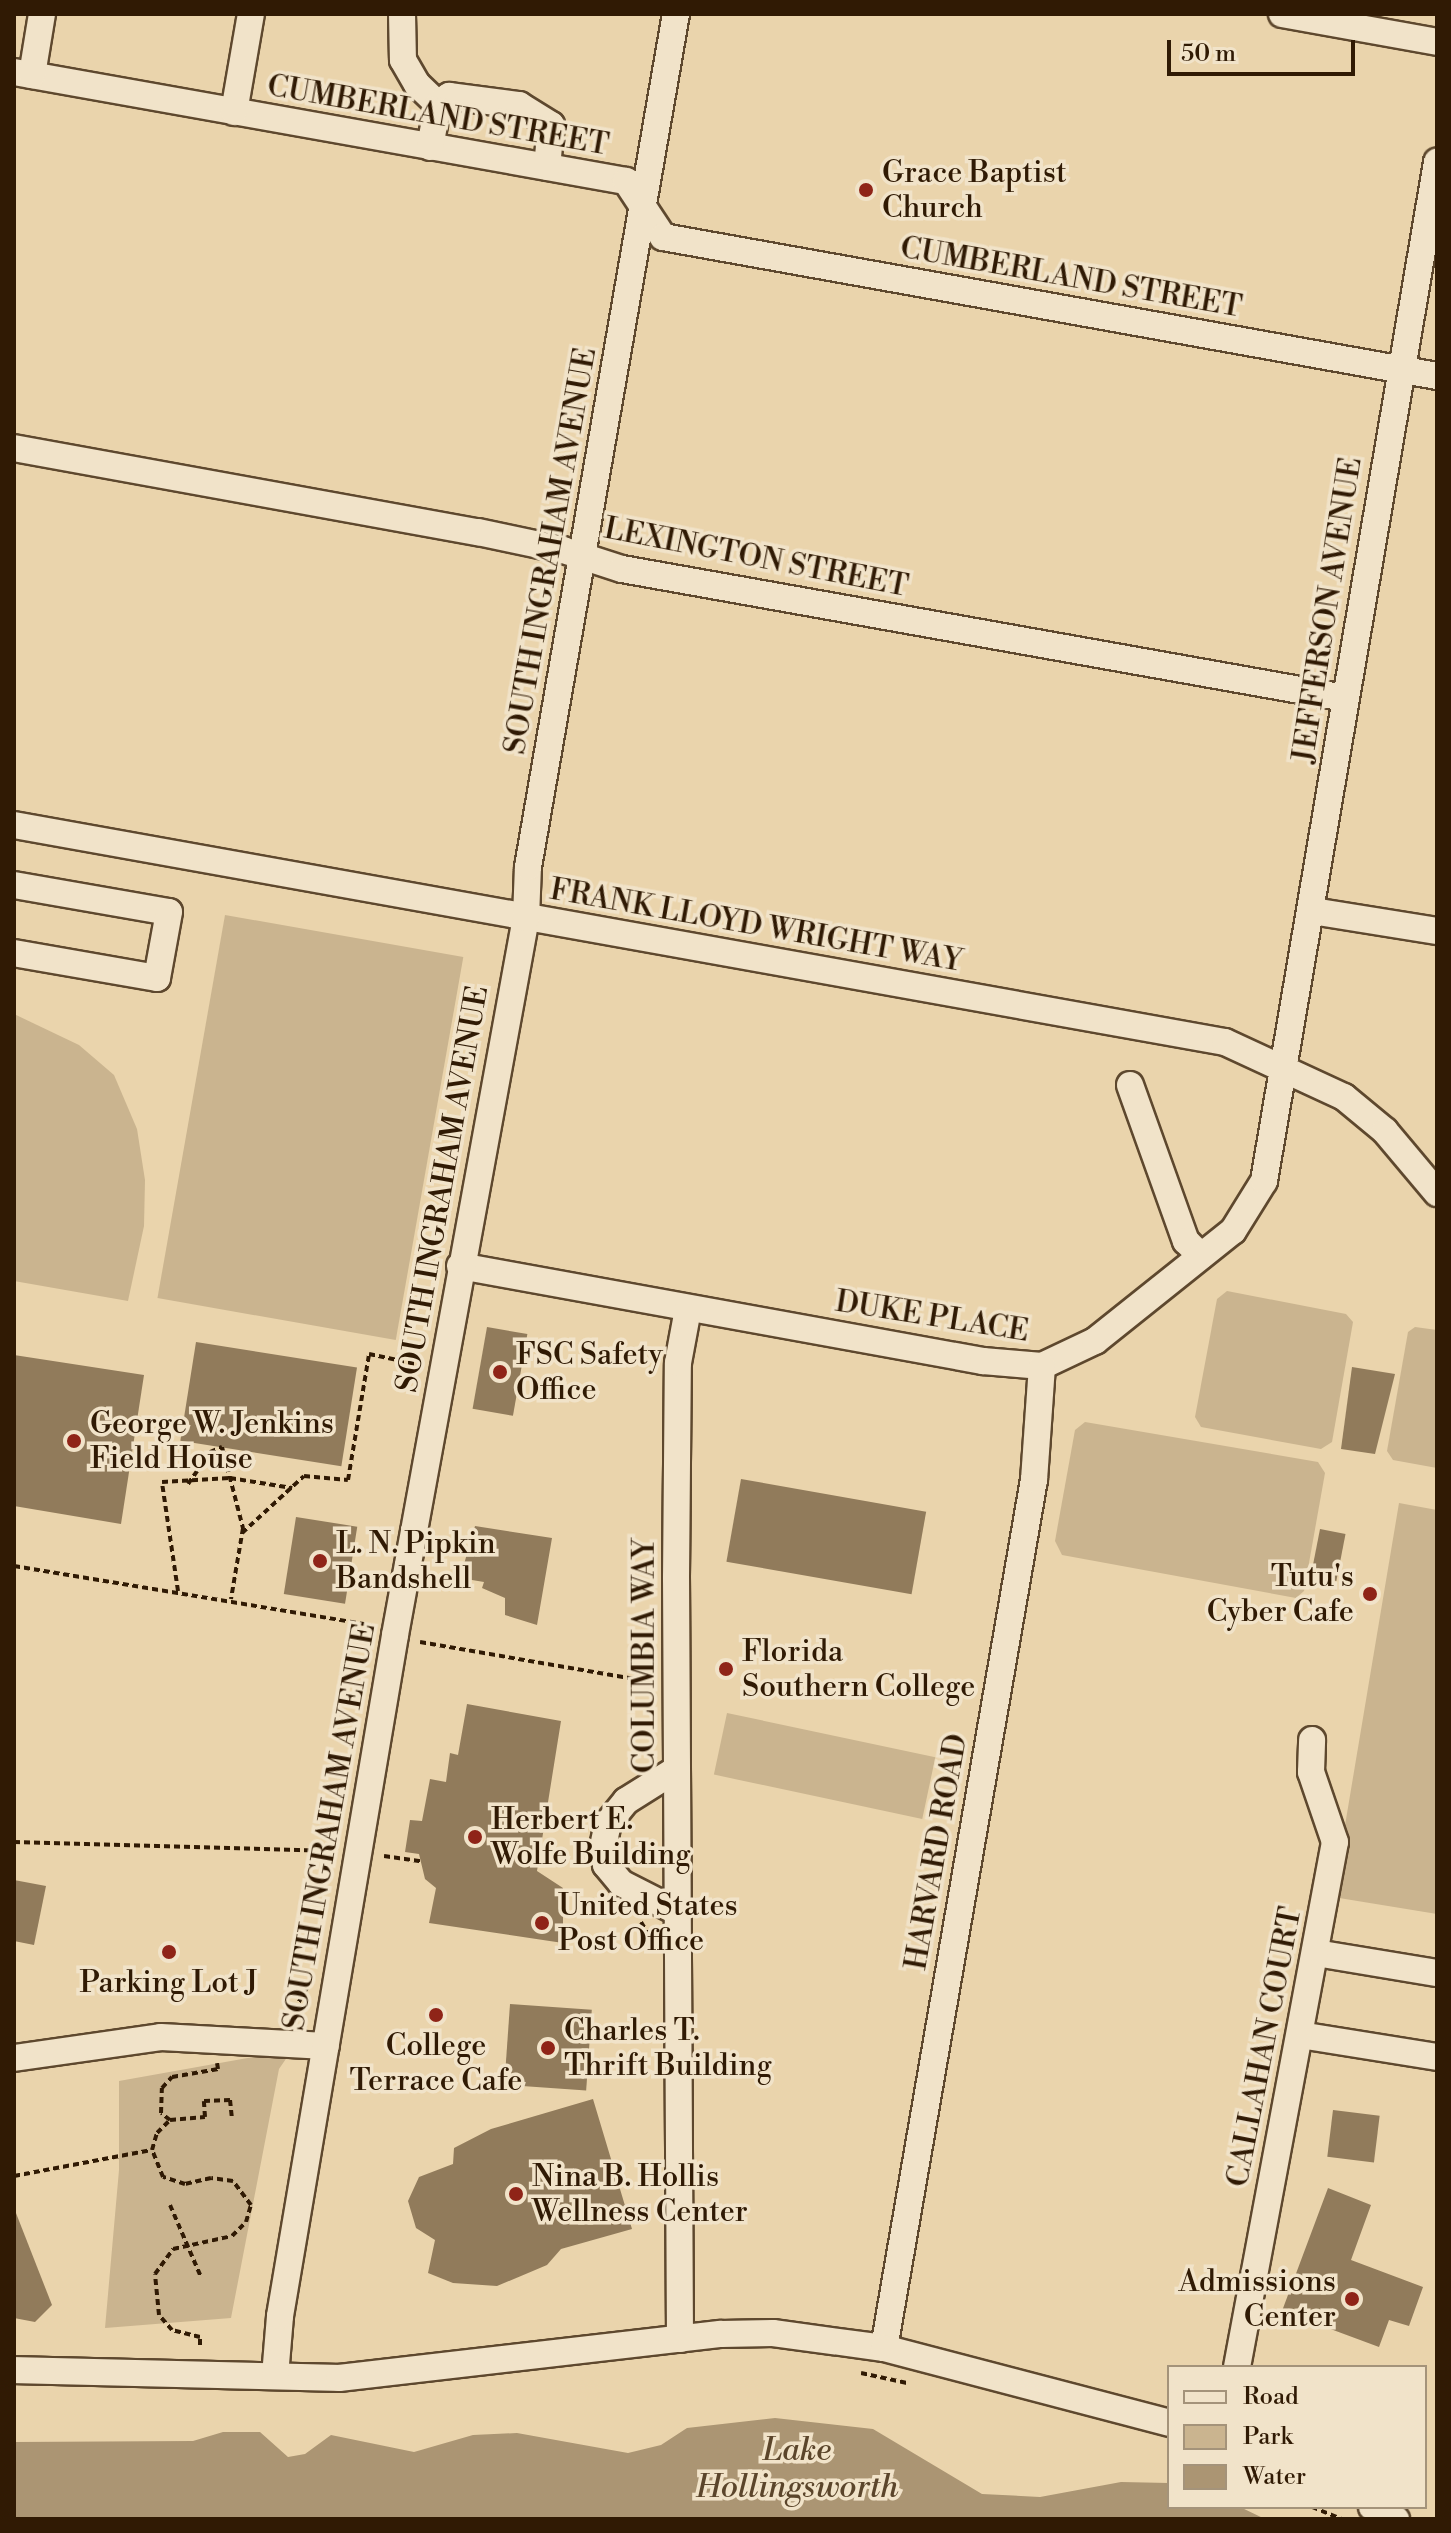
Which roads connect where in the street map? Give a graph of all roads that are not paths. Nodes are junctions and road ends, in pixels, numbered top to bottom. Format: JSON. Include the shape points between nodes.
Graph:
{"nodes":[{"id":1,"x":42,"y":14,"type":"edge"},
{"id":2,"x":251,"y":14,"type":"edge"},
{"id":3,"x":402,"y":14,"type":"edge"},
{"id":4,"x":676,"y":14,"type":"edge"},
{"id":5,"x":1282,"y":14,"type":"edge"},
{"id":6,"x":1437,"y":42,"type":"edge"},
{"id":7,"x":23,"y":73,"type":"edge"},
{"id":8,"x":438,"y":104,"type":"junction"},
{"id":9,"x":234,"y":112,"type":"junction"},
{"id":10,"x":430,"y":147,"type":"junction"},
{"id":11,"x":1437,"y":162,"type":"edge"},
{"id":12,"x":547,"y":167,"type":"junction"},
{"id":13,"x":643,"y":209,"type":"junction"},
{"id":14,"x":1401,"y":370,"type":"junction"},
{"id":15,"x":1437,"y":376,"type":"edge"},
{"id":16,"x":14,"y":448,"type":"edge"},
{"id":17,"x":583,"y":557,"type":"junction"},
{"id":18,"x":1345,"y":698,"type":"junction"},
{"id":19,"x":14,"y":825,"type":"edge"},
{"id":20,"x":14,"y":885,"type":"edge"},
{"id":21,"x":1312,"y":911,"type":"junction"},
{"id":22,"x":526,"y":918,"type":"junction"},
{"id":23,"x":1437,"y":931,"type":"edge"},
{"id":24,"x":14,"y":953,"type":"edge"},
{"id":25,"x":1284,"y":1070,"type":"junction"},
{"id":26,"x":1130,"y":1085,"type":"dead end"},
{"id":27,"x":1437,"y":1192,"type":"edge"},
{"id":28,"x":1201,"y":1256,"type":"junction"},
{"id":29,"x":460,"y":1266,"type":"junction"},
{"id":30,"x":688,"y":1309,"type":"junction"},
{"id":31,"x":1042,"y":1366,"type":"junction"},
{"id":32,"x":1312,"y":1740,"type":"dead end"},
{"id":33,"x":677,"y":1769,"type":"junction"},
{"id":34,"x":678,"y":1912,"type":"junction"},
{"id":35,"x":1316,"y":1953,"type":"junction"},
{"id":36,"x":1437,"y":1973,"type":"edge"},
{"id":37,"x":1300,"y":2035,"type":"junction"},
{"id":38,"x":326,"y":2046,"type":"junction"},
{"id":39,"x":1437,"y":2057,"type":"edge"},
{"id":40,"x":14,"y":2058,"type":"edge"},
{"id":41,"x":680,"y":2339,"type":"junction"},
{"id":42,"x":884,"y":2348,"type":"junction"},
{"id":43,"x":1237,"y":2365,"type":"edge"},
{"id":44,"x":14,"y":2370,"type":"edge"},
{"id":45,"x":275,"y":2376,"type":"junction"},
{"id":46,"x":1167,"y":2422,"type":"edge"},
{"id":47,"x":1376,"y":2509,"type":"edge"},
{"id":48,"x":1396,"y":2519,"type":"edge"}],
"edges":[{"from":1,"to":7,"type":"street"},
{"from":2,"to":9,"type":"street"},
{"from":3,"to":8,"type":"street","via":[[403,60]]},
{"from":4,"to":13,"type":"street","name":"SOUTH INGRAHAM AVENUE"},
{"from":5,"to":6,"type":"street"},
{"from":7,"to":9,"type":"street","name":"CUMBERLAND STREET"},
{"from":8,"to":10,"type":"street"},
{"from":8,"to":12,"type":"street","via":[[449,96],[519,105],[538,113],[551,125]]},
{"from":9,"to":10,"type":"street","name":"CUMBERLAND STREET"},
{"from":10,"to":12,"type":"street","name":"CUMBERLAND STREET"},
{"from":11,"to":14,"type":"street","name":"JEFFERSON AVENUE"},
{"from":12,"to":13,"type":"street","name":"CUMBERLAND STREET","via":[[626,181]]},
{"from":13,"to":14,"type":"street","name":"CUMBERLAND STREET","via":[[663,237]]},
{"from":13,"to":17,"type":"street","name":"SOUTH INGRAHAM AVENUE"},
{"from":14,"to":15,"type":"street","name":"CUMBERLAND STREET"},
{"from":14,"to":18,"type":"street","name":"JEFFERSON AVENUE"},
{"from":16,"to":17,"type":"street","name":"LEXINGTON STREET","via":[[478,532]]},
{"from":17,"to":18,"type":"street","name":"LEXINGTON STREET","via":[[651,575]]},
{"from":17,"to":22,"type":"street","name":"SOUTH INGRAHAM AVENUE","via":[[528,867]]},
{"from":18,"to":21,"type":"street","name":"JEFFERSON AVENUE"},
{"from":19,"to":22,"type":"street","name":"FRANK LLOYD WRIGHT WAY"},
{"from":20,"to":24,"type":"street","via":[[169,912],[157,978]]},
{"from":21,"to":23,"type":"street"},
{"from":21,"to":25,"type":"street","name":"JEFFERSON AVENUE"},
{"from":22,"to":25,"type":"street","name":"FRANK LLOYD WRIGHT WAY","via":[[1225,1042]]},
{"from":22,"to":29,"type":"street","name":"SOUTH INGRAHAM AVENUE"},
{"from":25,"to":27,"type":"street","name":"FRANK LLOYD WRIGHT WAY","via":[[1344,1097],[1385,1131]]},
{"from":25,"to":28,"type":"street","name":"DUKE PLACE","via":[[1264,1181],[1233,1231]]},
{"from":26,"to":28,"type":"street","via":[[1186,1241]]},
{"from":28,"to":31,"type":"street","name":"DUKE PLACE","via":[[1095,1341]]},
{"from":29,"to":30,"type":"street","name":"DUKE PLACE"},
{"from":29,"to":38,"type":"street","name":"SOUTH INGRAHAM AVENUE"},
{"from":30,"to":31,"type":"street","name":"DUKE PLACE","via":[[983,1361]]},
{"from":30,"to":33,"type":"street","name":"COLUMBIA WAY","via":[[678,1363]]},
{"from":31,"to":42,"type":"street","name":"HARVARD ROAD","via":[[1034,1480]]},
{"from":32,"to":35,"type":"street","name":"CALLAHAN COURT","via":[[1311,1772],[1335,1842]]},
{"from":33,"to":34,"type":"street","name":"COLUMBIA WAY"},
{"from":33,"to":34,"type":"street","via":[[626,1801],[608,1823],[603,1846],[606,1865],[621,1883]]},
{"from":34,"to":41,"type":"street","name":"COLUMBIA WAY"},
{"from":35,"to":36,"type":"street"},
{"from":35,"to":37,"type":"street","name":"CALLAHAN COURT"},
{"from":37,"to":39,"type":"street"},
{"from":37,"to":43,"type":"street","name":"CALLAHAN COURT"},
{"from":38,"to":40,"type":"street","via":[[161,2037]]},
{"from":38,"to":45,"type":"street","name":"SOUTH INGRAHAM AVENUE","via":[[280,2316]]},
{"from":41,"to":42,"type":"street","via":[[773,2333]]},
{"from":41,"to":45,"type":"street","via":[[421,2372]]},
{"from":42,"to":46,"type":"street"},
{"from":44,"to":45,"type":"street"},
{"from":47,"to":48,"type":"street"}]}
